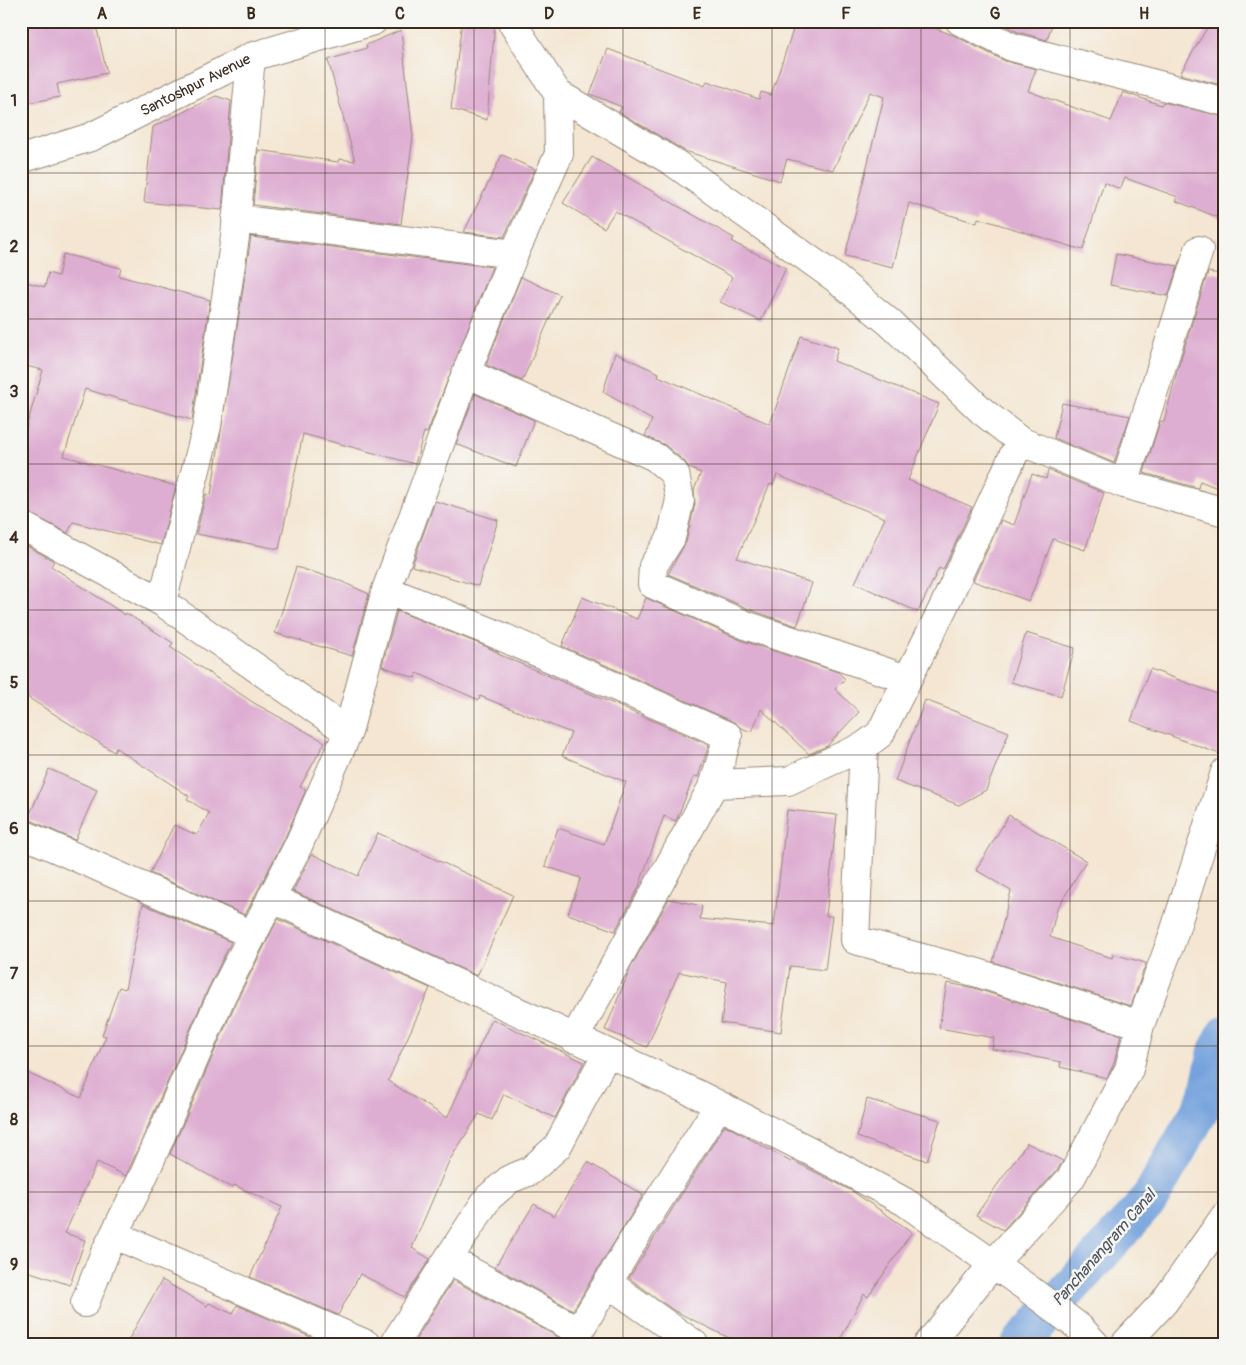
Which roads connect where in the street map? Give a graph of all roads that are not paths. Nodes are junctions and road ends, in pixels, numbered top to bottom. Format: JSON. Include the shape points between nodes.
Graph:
{"nodes":[{"id":1,"x":373,"y":21,"type":"edge"},
{"id":2,"x":511,"y":21,"type":"edge"},
{"id":3,"x":960,"y":21,"type":"edge"},
{"id":4,"x":251,"y":57,"type":"junction"},
{"id":5,"x":558,"y":94,"type":"junction"},
{"id":6,"x":1225,"y":102,"type":"edge"},
{"id":7,"x":21,"y":159,"type":"edge"},
{"id":8,"x":236,"y":219,"type":"junction"},
{"id":9,"x":1199,"y":250,"type":"dead end"},
{"id":10,"x":514,"y":254,"type":"junction"},
{"id":11,"x":466,"y":373,"type":"junction"},
{"id":12,"x":1020,"y":441,"type":"junction"},
{"id":13,"x":1124,"y":484,"type":"junction"},
{"id":14,"x":1225,"y":512,"type":"edge"},
{"id":15,"x":21,"y":525,"type":"edge"},
{"id":16,"x":386,"y":590,"type":"junction"},
{"id":17,"x":162,"y":602,"type":"junction"},
{"id":18,"x":907,"y":679,"type":"junction"},
{"id":19,"x":348,"y":732,"type":"junction"},
{"id":20,"x":864,"y":746,"type":"junction"},
{"id":21,"x":1225,"y":772,"type":"edge"},
{"id":22,"x":714,"y":784,"type":"junction"},
{"id":23,"x":21,"y":833,"type":"edge"},
{"id":24,"x":271,"y":898,"type":"junction"},
{"id":25,"x":253,"y":936,"type":"junction"},
{"id":26,"x":1140,"y":1025,"type":"junction"},
{"id":27,"x":574,"y":1038,"type":"junction"},
{"id":28,"x":607,"y":1053,"type":"junction"},
{"id":29,"x":719,"y":1105,"type":"junction"},
{"id":30,"x":1225,"y":1216,"type":"edge"},
{"id":31,"x":114,"y":1235,"type":"junction"},
{"id":32,"x":448,"y":1259,"type":"junction"},
{"id":33,"x":993,"y":1264,"type":"junction"},
{"id":34,"x":608,"y":1283,"type":"junction"},
{"id":35,"x":85,"y":1303,"type":"dead end"},
{"id":36,"x":1087,"y":1336,"type":"edge"},
{"id":37,"x":576,"y":1337,"type":"edge"},
{"id":38,"x":366,"y":1344,"type":"edge"},
{"id":39,"x":394,"y":1344,"type":"edge"},
{"id":40,"x":694,"y":1344,"type":"edge"},
{"id":41,"x":928,"y":1344,"type":"edge"},
{"id":42,"x":1126,"y":1344,"type":"edge"}],
"edges":[{"from":1,"to":4,"type":"street","name":"Santoshpur Avenue"},
{"from":2,"to":5,"type":"street"},
{"from":3,"to":6,"type":"street","via":[[1012,47]]},
{"from":4,"to":7,"type":"street","name":"Santoshpur Avenue","via":[[91,138]]},
{"from":4,"to":8,"type":"street"},
{"from":5,"to":10,"type":"street","via":[[559,154]]},
{"from":5,"to":12,"type":"street","via":[[673,162],[834,276],[890,323],[982,412]]},
{"from":8,"to":10,"type":"street"},
{"from":8,"to":17,"type":"street","via":[[207,426]]},
{"from":9,"to":13,"type":"street"},
{"from":10,"to":11,"type":"street"},
{"from":11,"to":16,"type":"street"},
{"from":11,"to":18,"type":"street","via":[[655,457],[674,474],[680,500],[671,538],[653,566],[652,584],[748,626]]},
{"from":12,"to":13,"type":"street"},
{"from":12,"to":18,"type":"street"},
{"from":13,"to":14,"type":"street"},
{"from":15,"to":17,"type":"street"},
{"from":16,"to":19,"type":"street"},
{"from":16,"to":22,"type":"street","via":[[728,736]]},
{"from":17,"to":19,"type":"street"},
{"from":18,"to":20,"type":"street","via":[[880,734]]},
{"from":19,"to":24,"type":"street","via":[[298,846]]},
{"from":20,"to":22,"type":"street","via":[[788,781]]},
{"from":20,"to":26,"type":"street","via":[[855,940],[978,973]]},
{"from":21,"to":26,"type":"street","via":[[1172,939]]},
{"from":22,"to":27,"type":"street"},
{"from":23,"to":25,"type":"street"},
{"from":24,"to":25,"type":"street"},
{"from":24,"to":27,"type":"street"},
{"from":25,"to":31,"type":"street","via":[[222,995],[144,1177]]},
{"from":26,"to":33,"type":"street","via":[[1129,1069],[1071,1178]]},
{"from":27,"to":28,"type":"street"},
{"from":28,"to":29,"type":"street"},
{"from":28,"to":32,"type":"street","via":[[558,1147],[530,1171],[510,1180],[488,1198]]},
{"from":29,"to":33,"type":"street","via":[[905,1202]]},
{"from":29,"to":34,"type":"street"},
{"from":30,"to":42,"type":"street","via":[[1164,1302]]},
{"from":31,"to":35,"type":"street"},
{"from":31,"to":38,"type":"street"},
{"from":32,"to":37,"type":"street"},
{"from":32,"to":39,"type":"street"},
{"from":33,"to":36,"type":"street"},
{"from":33,"to":41,"type":"street"},
{"from":34,"to":37,"type":"street"},
{"from":34,"to":40,"type":"street"}]}
